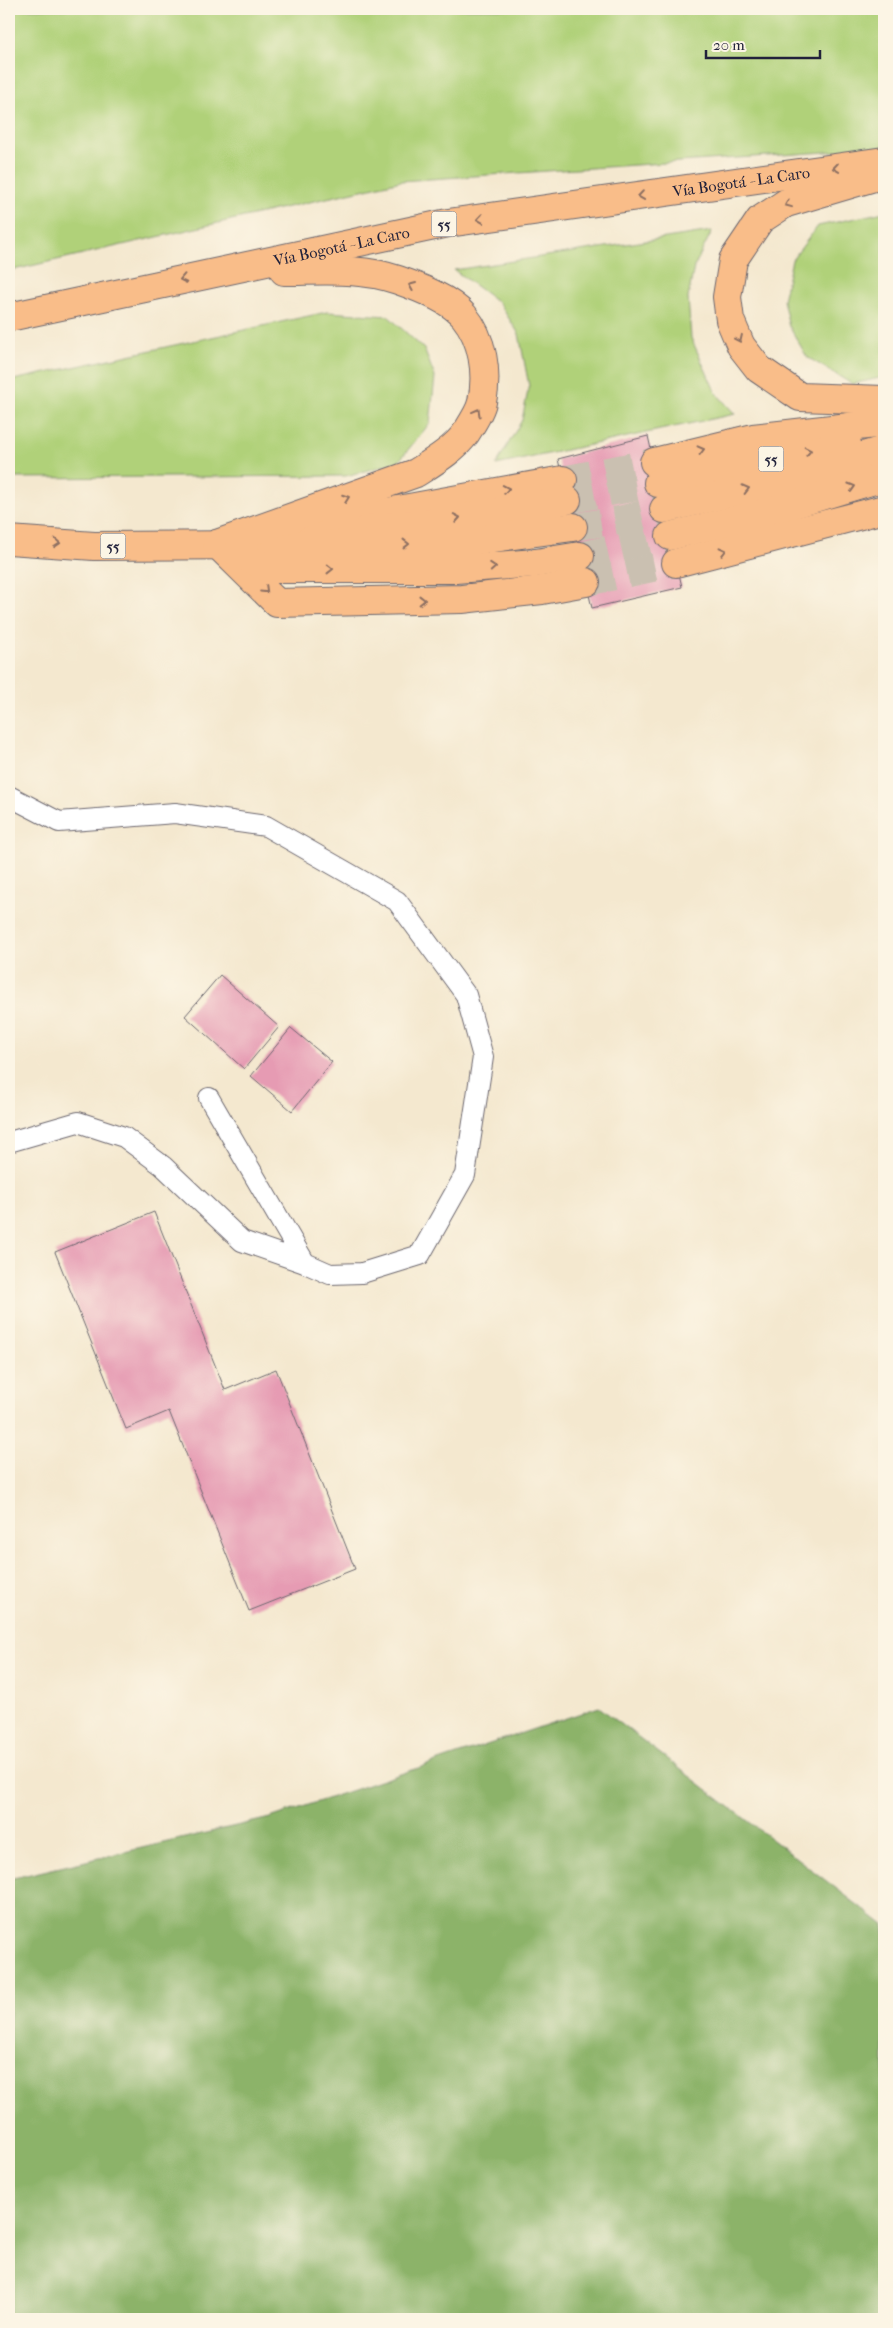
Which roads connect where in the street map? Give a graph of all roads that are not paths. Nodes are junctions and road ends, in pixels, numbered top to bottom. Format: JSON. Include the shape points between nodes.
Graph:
{"nodes":[{"id":1,"x":884,"y":161,"type":"edge"},
{"id":2,"x":884,"y":174,"type":"edge"},
{"id":3,"x":223,"y":271,"type":"junction"},
{"id":4,"x":9,"y":317,"type":"edge"},
{"id":5,"x":884,"y":400,"type":"edge"},
{"id":6,"x":884,"y":423,"type":"edge"},
{"id":7,"x":884,"y":436,"type":"edge"},
{"id":8,"x":884,"y":450,"type":"edge"},
{"id":9,"x":884,"y":477,"type":"edge"},
{"id":10,"x":565,"y":490,"type":"tunnel mouth"},
{"id":11,"x":664,"y":509,"type":"tunnel mouth"},
{"id":12,"x":884,"y":509,"type":"edge"},
{"id":13,"x":573,"y":527,"type":"tunnel mouth"},
{"id":14,"x":670,"y":536,"type":"tunnel mouth"},
{"id":15,"x":9,"y":540,"type":"edge"},
{"id":16,"x":218,"y":544,"type":"junction"},
{"id":17,"x":580,"y":556,"type":"tunnel mouth"},
{"id":18,"x":676,"y":563,"type":"tunnel mouth"},
{"id":19,"x":586,"y":582,"type":"tunnel mouth"},
{"id":20,"x":9,"y":796,"type":"edge"},
{"id":21,"x":210,"y":1098,"type":"dead end"},
{"id":22,"x":9,"y":1142,"type":"edge"},
{"id":23,"x":305,"y":1263,"type":"junction"}],
"edges":[{"from":1,"to":3,"type":"main road","name":"Vía Bogotá - La Caro","number":"55","one_way":true,"via":[[448,223]]},
{"from":2,"to":5,"type":"main road","one_way":true,"via":[[786,203],[760,220],[733,260],[727,297],[730,320],[741,346],[759,369],[800,397]]},
{"from":3,"to":4,"type":"main road","name":"Vía Bogotá - La Caro","number":"55","one_way":true},
{"from":16,"to":3,"type":"main road","one_way":true,"via":[[416,473],[465,434],[482,404],[484,371],[479,343],[463,315],[437,296],[396,279],[349,271]]},
{"from":6,"to":7,"type":"main road","number":"55","via":[[753,438],[656,473]]},
{"from":11,"to":8,"type":"main road","number":"55","one_way":true,"via":[[764,485]]},
{"from":14,"to":9,"type":"main road","one_way":true,"via":[[772,511]]},
{"from":16,"to":10,"type":"main road","number":"55","one_way":true,"via":[[439,501]]},
{"from":18,"to":12,"type":"main road","one_way":true},
{"from":16,"to":13,"type":"main road","number":"55","one_way":true,"via":[[450,544]]},
{"from":15,"to":16,"type":"main road","number":"55","one_way":true,"via":[[94,546]]},
{"from":16,"to":17,"type":"main road","number":"55","one_way":true,"via":[[270,569],[455,569]]},
{"from":16,"to":19,"type":"main road","one_way":true,"via":[[278,603],[462,599]]},
{"from":20,"to":23,"type":"lane","via":[[59,822],[175,814],[266,826],[397,901],[466,995],[483,1057],[465,1174],[420,1255],[362,1273],[330,1274]]},
{"from":21,"to":23,"type":"lane"},
{"from":22,"to":23,"type":"lane","via":[[78,1122],[124,1137],[163,1166],[242,1241]]}]}
